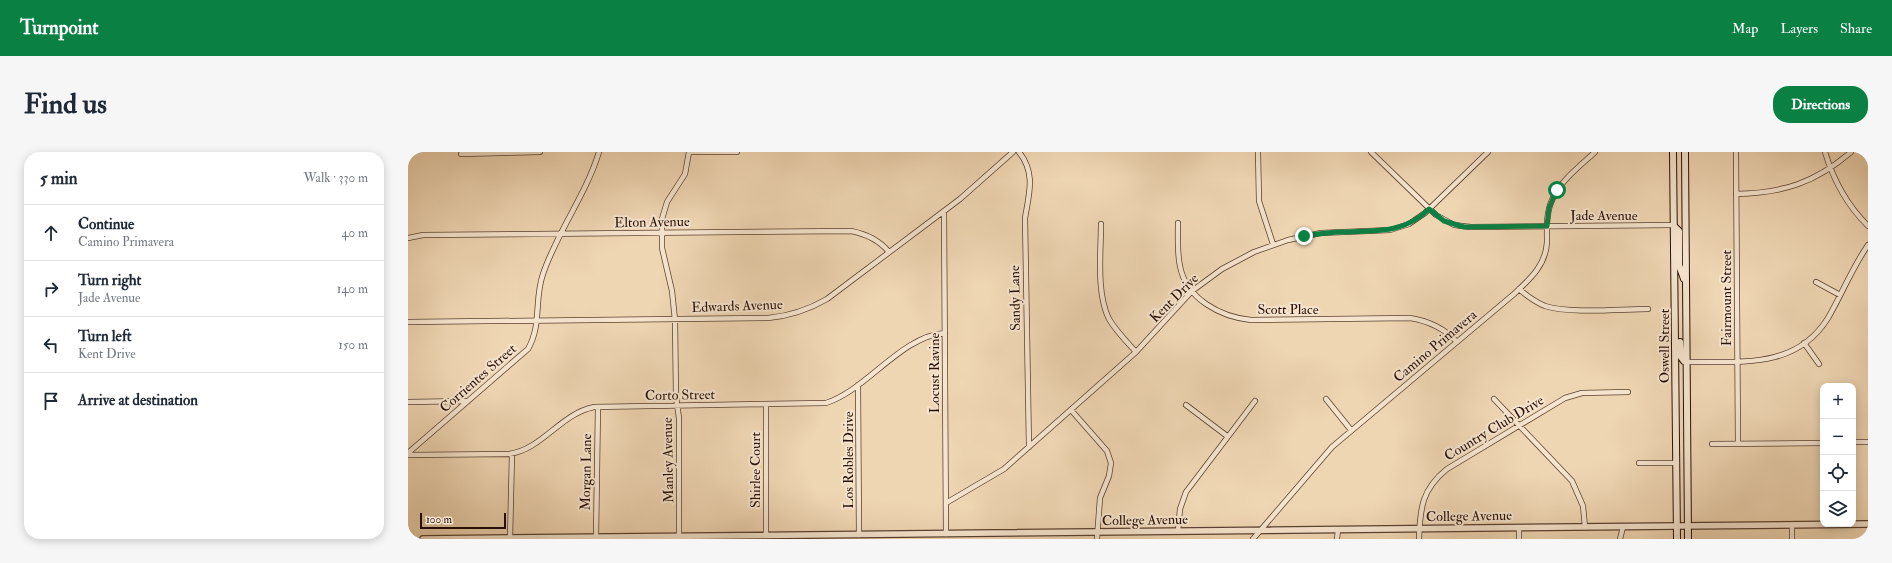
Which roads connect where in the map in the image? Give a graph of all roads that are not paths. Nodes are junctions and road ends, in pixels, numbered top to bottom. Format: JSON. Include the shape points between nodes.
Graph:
{"nodes":[{"id":1,"x":517,"y":152,"type":"edge"},
{"id":2,"x":540,"y":152,"type":"edge"},
{"id":3,"x":599,"y":152,"type":"edge"},
{"id":4,"x":689,"y":152,"type":"edge"},
{"id":5,"x":737,"y":152,"type":"edge"},
{"id":6,"x":1013,"y":152,"type":"edge"},
{"id":7,"x":1019,"y":152,"type":"edge"},
{"id":8,"x":1258,"y":152,"type":"edge"},
{"id":9,"x":1488,"y":152,"type":"edge"},
{"id":10,"x":1594,"y":152,"type":"edge"},
{"id":11,"x":1673,"y":152,"type":"edge"},
{"id":12,"x":1685,"y":152,"type":"edge"},
{"id":13,"x":1736,"y":152,"type":"edge"},
{"id":14,"x":1825,"y":152,"type":"edge"},
{"id":15,"x":1851,"y":152,"type":"edge"},
{"id":16,"x":1373,"y":153,"type":"edge"},
{"id":17,"x":461,"y":154,"type":"dead end"},
{"id":18,"x":1830,"y":168,"type":"junction"},
{"id":19,"x":1736,"y":194,"type":"junction"},
{"id":20,"x":1429,"y":209,"type":"junction"},
{"id":21,"x":944,"y":211,"type":"junction"},
{"id":22,"x":1178,"y":223,"type":"dead end"},
{"id":23,"x":1101,"y":224,"type":"dead end"},
{"id":24,"x":1673,"y":225,"type":"junction"},
{"id":25,"x":1547,"y":226,"type":"junction"},
{"id":26,"x":1868,"y":226,"type":"edge"},
{"id":27,"x":662,"y":233,"type":"junction"},
{"id":28,"x":562,"y":234,"type":"junction"},
{"id":29,"x":408,"y":238,"type":"edge"},
{"id":30,"x":1273,"y":244,"type":"junction"},
{"id":31,"x":1868,"y":245,"type":"edge"},
{"id":32,"x":889,"y":252,"type":"junction"},
{"id":33,"x":1816,"y":282,"type":"dead end"},
{"id":34,"x":1686,"y":284,"type":"junction"},
{"id":35,"x":1519,"y":289,"type":"junction"},
{"id":36,"x":1192,"y":292,"type":"junction"},
{"id":37,"x":1676,"y":295,"type":"junction"},
{"id":38,"x":1840,"y":295,"type":"junction"},
{"id":39,"x":1648,"y":309,"type":"dead end"},
{"id":40,"x":675,"y":320,"type":"junction"},
{"id":41,"x":538,"y":321,"type":"junction"},
{"id":42,"x":408,"y":322,"type":"edge"},
{"id":43,"x":944,"y":333,"type":"junction"},
{"id":44,"x":1457,"y":342,"type":"junction"},
{"id":45,"x":1804,"y":343,"type":"junction"},
{"id":46,"x":1136,"y":352,"type":"junction"},
{"id":47,"x":1738,"y":361,"type":"junction"},
{"id":48,"x":1686,"y":362,"type":"junction"},
{"id":49,"x":1819,"y":364,"type":"dead end"},
{"id":50,"x":858,"y":385,"type":"junction"},
{"id":51,"x":1628,"y":392,"type":"dead end"},
{"id":52,"x":1494,"y":399,"type":"dead end"},
{"id":53,"x":1326,"y":400,"type":"dead end"},
{"id":54,"x":1254,"y":401,"type":"dead end"},
{"id":55,"x":408,"y":402,"type":"edge"},
{"id":56,"x":468,"y":402,"type":"junction"},
{"id":57,"x":766,"y":405,"type":"junction"},
{"id":58,"x":1186,"y":405,"type":"dead end"},
{"id":59,"x":677,"y":406,"type":"junction"},
{"id":60,"x":598,"y":407,"type":"junction"},
{"id":61,"x":1071,"y":410,"type":"junction"},
{"id":62,"x":1518,"y":426,"type":"junction"},
{"id":63,"x":1351,"y":430,"type":"junction"},
{"id":64,"x":1228,"y":436,"type":"junction"},
{"id":65,"x":1856,"y":442,"type":"edge"},
{"id":66,"x":1868,"y":442,"type":"edge"},
{"id":67,"x":1820,"y":443,"type":"edge"},
{"id":68,"x":1712,"y":444,"type":"dead end"},
{"id":69,"x":1738,"y":444,"type":"junction"},
{"id":70,"x":1029,"y":447,"type":"junction"},
{"id":71,"x":408,"y":454,"type":"edge"},
{"id":72,"x":512,"y":454,"type":"junction"},
{"id":73,"x":1639,"y":463,"type":"dead end"},
{"id":74,"x":1677,"y":463,"type":"junction"},
{"id":75,"x":946,"y":503,"type":"junction"},
{"id":76,"x":1868,"y":524,"type":"edge"},
{"id":77,"x":1792,"y":525,"type":"junction"},
{"id":78,"x":1677,"y":526,"type":"junction"},
{"id":79,"x":1688,"y":526,"type":"junction"},
{"id":80,"x":1585,"y":527,"type":"junction"},
{"id":81,"x":1623,"y":527,"type":"junction"},
{"id":82,"x":1518,"y":528,"type":"junction"},
{"id":83,"x":1419,"y":529,"type":"junction"},
{"id":84,"x":1261,"y":530,"type":"junction"},
{"id":85,"x":1338,"y":530,"type":"junction"},
{"id":86,"x":1178,"y":531,"type":"junction"},
{"id":87,"x":1098,"y":532,"type":"junction"},
{"id":88,"x":946,"y":534,"type":"junction"},
{"id":89,"x":859,"y":535,"type":"junction"},
{"id":90,"x":679,"y":536,"type":"junction"},
{"id":91,"x":766,"y":536,"type":"junction"},
{"id":92,"x":929,"y":536,"type":"edge"},
{"id":93,"x":596,"y":537,"type":"junction"},
{"id":94,"x":835,"y":537,"type":"edge"},
{"id":95,"x":510,"y":538,"type":"edge"},
{"id":96,"x":715,"y":538,"type":"edge"},
{"id":97,"x":423,"y":539,"type":"edge"},
{"id":98,"x":1097,"y":539,"type":"edge"},
{"id":99,"x":1253,"y":539,"type":"edge"},
{"id":100,"x":1337,"y":539,"type":"edge"},
{"id":101,"x":1419,"y":539,"type":"edge"},
{"id":102,"x":1519,"y":539,"type":"edge"},
{"id":103,"x":1620,"y":539,"type":"edge"},
{"id":104,"x":1677,"y":539,"type":"edge"},
{"id":105,"x":1688,"y":539,"type":"edge"},
{"id":106,"x":1792,"y":539,"type":"edge"}],
"edges":[{"from":1,"to":2,"type":"street"},
{"from":1,"to":17,"type":"street"},
{"from":3,"to":28,"type":"street","name":"Corrientes Street","via":[[589,181]]},
{"from":4,"to":5,"type":"street"},
{"from":4,"to":27,"type":"street","name":"Manley Avenue","via":[[685,174],[664,210]]},
{"from":6,"to":21,"type":"street","name":"Edwards Avenue"},
{"from":7,"to":70,"type":"street","name":"Sandy Lane","via":[[1029,171],[1031,189],[1025,218]]},
{"from":8,"to":30,"type":"street","via":[[1259,201]]},
{"from":9,"to":20,"type":"street","name":"Kent Drive"},
{"from":10,"to":25,"type":"street","name":"Camino Primavera","via":[[1557,190],[1549,208]]},
{"from":11,"to":24,"type":"main road","name":"Oswell Street"},
{"from":12,"to":34,"type":"main road","name":"Oswell Street"},
{"from":13,"to":19,"type":"street","name":"Fairmount Street"},
{"from":14,"to":18,"type":"street"},
{"from":15,"to":18,"type":"street"},
{"from":16,"to":20,"type":"street","name":"Jade Avenue"},
{"from":18,"to":19,"type":"street","via":[[1816,177],[1788,188]]},
{"from":18,"to":26,"type":"street","via":[[1846,198]]},
{"from":19,"to":47,"type":"street","name":"Fairmount Street"},
{"from":20,"to":25,"type":"street","name":"Jade Avenue","via":[[1444,221],[1464,227]]},
{"from":20,"to":30,"type":"street","name":"Kent Drive","via":[[1408,224],[1390,230],[1321,233]]},
{"from":21,"to":32,"type":"street","name":"Edwards Avenue"},
{"from":21,"to":43,"type":"street","name":"Locust Ravine"},
{"from":22,"to":36,"type":"street","name":"Scott Place","via":[[1180,267]]},
{"from":23,"to":46,"type":"street","via":[[1104,305],[1114,327]]},
{"from":24,"to":25,"type":"street","name":"Jade Avenue"},
{"from":24,"to":34,"type":"main road","via":[[1679,231],[1679,265]]},
{"from":24,"to":37,"type":"main road","name":"Oswell Street"},
{"from":25,"to":35,"type":"street","name":"Camino Primavera","via":[[1547,244],[1543,260],[1534,275]]},
{"from":27,"to":28,"type":"street","name":"Elton Avenue"},
{"from":27,"to":32,"type":"street","name":"Elton Avenue","via":[[851,231],[873,238]]},
{"from":27,"to":40,"type":"street","name":"Manley Avenue","via":[[664,261]]},
{"from":28,"to":29,"type":"street","name":"Elton Avenue","via":[[423,235]]},
{"from":28,"to":41,"type":"street","name":"Corrientes Street","via":[[542,276]]},
{"from":30,"to":36,"type":"street","name":"Kent Drive","via":[[1228,266]]},
{"from":31,"to":38,"type":"street"},
{"from":32,"to":40,"type":"street","name":"Edwards Avenue","via":[[827,299],[790,315],[768,318]]},
{"from":33,"to":38,"type":"street"},
{"from":34,"to":48,"type":"main road","name":"Oswell Street"},
{"from":35,"to":39,"type":"street","via":[[1535,301],[1562,310]]},
{"from":35,"to":44,"type":"street","name":"Camino Primavera"},
{"from":36,"to":44,"type":"street","name":"Scott Place","via":[[1210,307],[1241,319],[1410,318],[1439,327]]},
{"from":36,"to":46,"type":"street","name":"Kent Drive"},
{"from":37,"to":48,"type":"main road","via":[[1681,357]]},
{"from":37,"to":74,"type":"main road","name":"Oswell Street"},
{"from":38,"to":45,"type":"street","via":[[1822,327]]},
{"from":40,"to":41,"type":"street","name":"Edwards Avenue"},
{"from":40,"to":59,"type":"street","name":"Manley Avenue"},
{"from":41,"to":42,"type":"street","name":"Edwards Avenue"},
{"from":41,"to":56,"type":"street","name":"Corrientes Street","via":[[535,334],[525,352]]},
{"from":43,"to":50,"type":"street","name":"Corto Street","via":[[931,335],[916,342]]},
{"from":43,"to":75,"type":"street","name":"Locust Ravine"},
{"from":44,"to":63,"type":"street","name":"Camino Primavera"},
{"from":45,"to":47,"type":"street","via":[[1779,356],[1757,361]]},
{"from":45,"to":49,"type":"street"},
{"from":46,"to":61,"type":"street","name":"Kent Drive"},
{"from":47,"to":48,"type":"street"},
{"from":47,"to":69,"type":"street","name":"Fairmount Street"},
{"from":48,"to":79,"type":"main road","name":"Oswell Street"},
{"from":50,"to":57,"type":"street","name":"Corto Street","via":[[843,396],[826,403]]},
{"from":50,"to":89,"type":"street","name":"Los Robles Drive"},
{"from":51,"to":62,"type":"street","name":"Country Club Drive","via":[[1573,394]]},
{"from":52,"to":62,"type":"street"},
{"from":53,"to":63,"type":"street"},
{"from":54,"to":64,"type":"street"},
{"from":55,"to":56,"type":"street"},
{"from":56,"to":71,"type":"street","name":"Corrientes Street"},
{"from":57,"to":59,"type":"street","name":"Corto Street"},
{"from":57,"to":91,"type":"street","name":"Shirlee Court"},
{"from":58,"to":64,"type":"street"},
{"from":59,"to":60,"type":"street","name":"Corto Street"},
{"from":59,"to":90,"type":"street","name":"Manley Avenue"},
{"from":60,"to":72,"type":"street","name":"Corto Street","via":[[576,412],[535,444]]},
{"from":60,"to":93,"type":"street","name":"Morgan Lane"},
{"from":61,"to":70,"type":"street","name":"Kent Drive"},
{"from":61,"to":87,"type":"street","via":[[1104,447],[1111,463],[1100,498]]},
{"from":62,"to":80,"type":"street","via":[[1574,485],[1583,506]]},
{"from":62,"to":83,"type":"street","name":"Country Club Drive","via":[[1447,469],[1437,478],[1423,499]]},
{"from":63,"to":84,"type":"street","name":"Camino Primavera","via":[[1332,447]]},
{"from":64,"to":86,"type":"street","via":[[1186,492],[1180,509]]},
{"from":65,"to":66,"type":"street"},
{"from":67,"to":69,"type":"street"},
{"from":68,"to":69,"type":"street"},
{"from":70,"to":75,"type":"street","name":"Kent Drive","via":[[996,475]]},
{"from":71,"to":72,"type":"street","name":"Corto Street"},
{"from":72,"to":95,"type":"street"},
{"from":73,"to":74,"type":"street"},
{"from":74,"to":78,"type":"main road","name":"Oswell Street"},
{"from":75,"to":88,"type":"street","name":"Locust Ravine"},
{"from":76,"to":77,"type":"street","name":"College Avenue"},
{"from":77,"to":79,"type":"street","name":"College Avenue"},
{"from":77,"to":106,"type":"street"},
{"from":78,"to":79,"type":"street","name":"College Avenue"},
{"from":78,"to":81,"type":"street","name":"College Avenue"},
{"from":78,"to":104,"type":"main road","name":"Oswell Street"},
{"from":79,"to":105,"type":"main road","name":"Oswell Street"},
{"from":80,"to":81,"type":"street","name":"College Avenue"},
{"from":80,"to":82,"type":"street","name":"College Avenue"},
{"from":81,"to":103,"type":"street"},
{"from":82,"to":83,"type":"street","name":"College Avenue"},
{"from":82,"to":102,"type":"street"},
{"from":83,"to":85,"type":"street","name":"College Avenue"},
{"from":83,"to":101,"type":"street","name":"Country Club Drive"},
{"from":84,"to":85,"type":"street","name":"College Avenue"},
{"from":84,"to":86,"type":"street","name":"College Avenue"},
{"from":84,"to":99,"type":"street","name":"Camino Primavera"},
{"from":85,"to":100,"type":"street"},
{"from":86,"to":87,"type":"street","name":"College Avenue"},
{"from":87,"to":88,"type":"street","name":"College Avenue"},
{"from":87,"to":98,"type":"street"},
{"from":88,"to":92,"type":"street","name":"College Avenue"},
{"from":89,"to":92,"type":"street","name":"College Avenue"},
{"from":89,"to":94,"type":"street","name":"College Avenue"},
{"from":90,"to":93,"type":"street","name":"College Avenue"},
{"from":90,"to":96,"type":"street","name":"College Avenue"},
{"from":91,"to":94,"type":"street","name":"College Avenue"},
{"from":91,"to":96,"type":"street","name":"College Avenue"},
{"from":93,"to":95,"type":"street","name":"College Avenue"},
{"from":95,"to":97,"type":"street","name":"College Avenue"}]}
